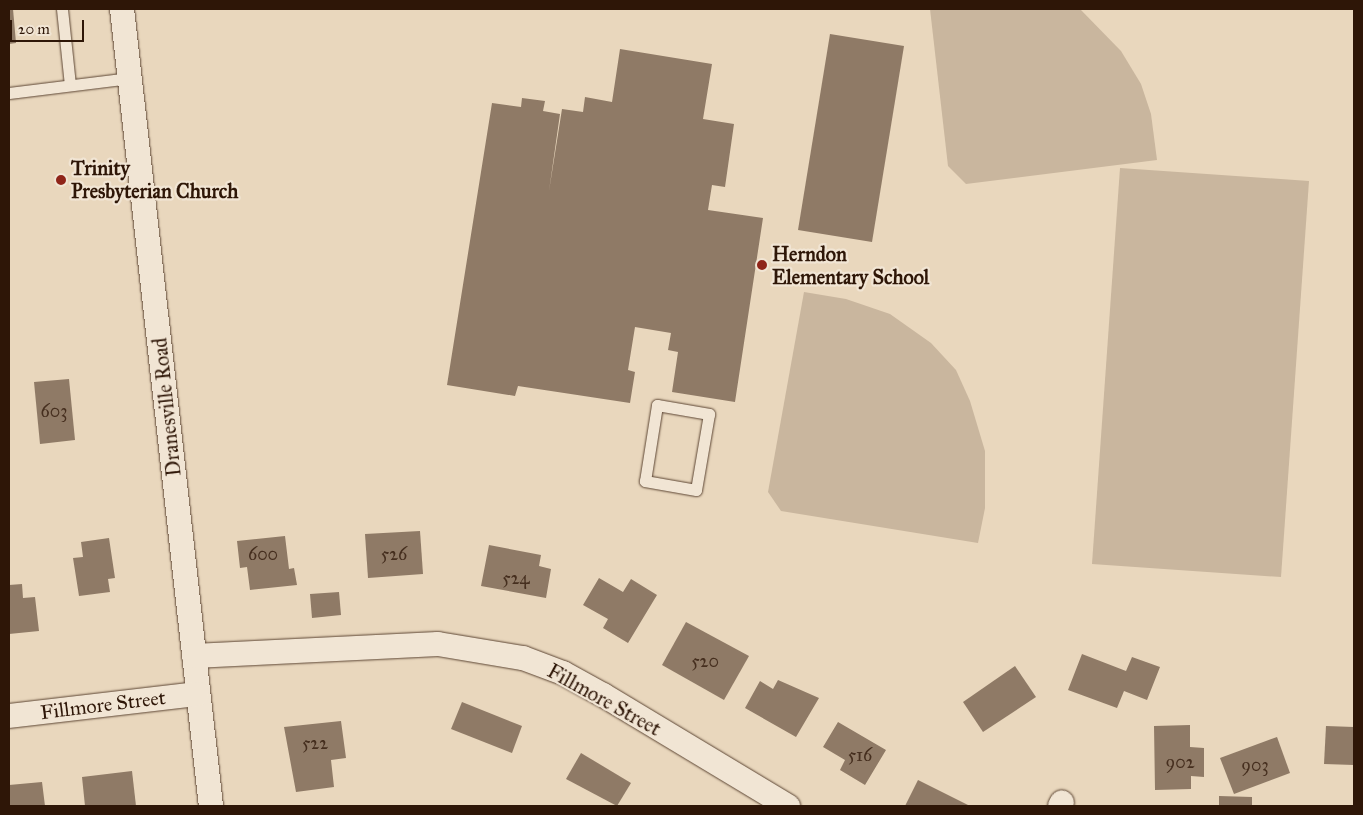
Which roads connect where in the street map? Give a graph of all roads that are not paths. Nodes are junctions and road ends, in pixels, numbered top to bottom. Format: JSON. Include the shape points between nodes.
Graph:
{"nodes":[{"id":1,"x":62,"y":9,"type":"edge"},
{"id":2,"x":122,"y":9,"type":"edge"},
{"id":3,"x":130,"y":78,"type":"junction"},
{"id":4,"x":70,"y":85,"type":"junction"},
{"id":5,"x":9,"y":93,"type":"edge"},
{"id":6,"x":646,"y":474,"type":"joint"},
{"id":7,"x":194,"y":656,"type":"junction"},
{"id":8,"x":198,"y":694,"type":"junction"},
{"id":9,"x":9,"y":716,"type":"edge"},
{"id":10,"x":211,"y":806,"type":"edge"},
{"id":11,"x":788,"y":806,"type":"edge"}],
"edges":[{"from":1,"to":4,"type":"lane"},
{"from":2,"to":3,"type":"street","name":"Dranesville Road"},
{"from":3,"to":4,"type":"lane"},
{"from":3,"to":7,"type":"street","name":"Dranesville Road"},
{"from":4,"to":5,"type":"lane"},
{"from":6,"to":6,"type":"lane","via":[[644,481],[696,490],[709,414],[657,405]]},
{"from":7,"to":8,"type":"street","name":"Dranesville Road"},
{"from":7,"to":11,"type":"street","name":"Fillmore Street","via":[[438,644],[523,658],[563,673]]},
{"from":8,"to":9,"type":"street","name":"Fillmore Street"},
{"from":8,"to":10,"type":"street","name":"Dranesville Road"}]}
